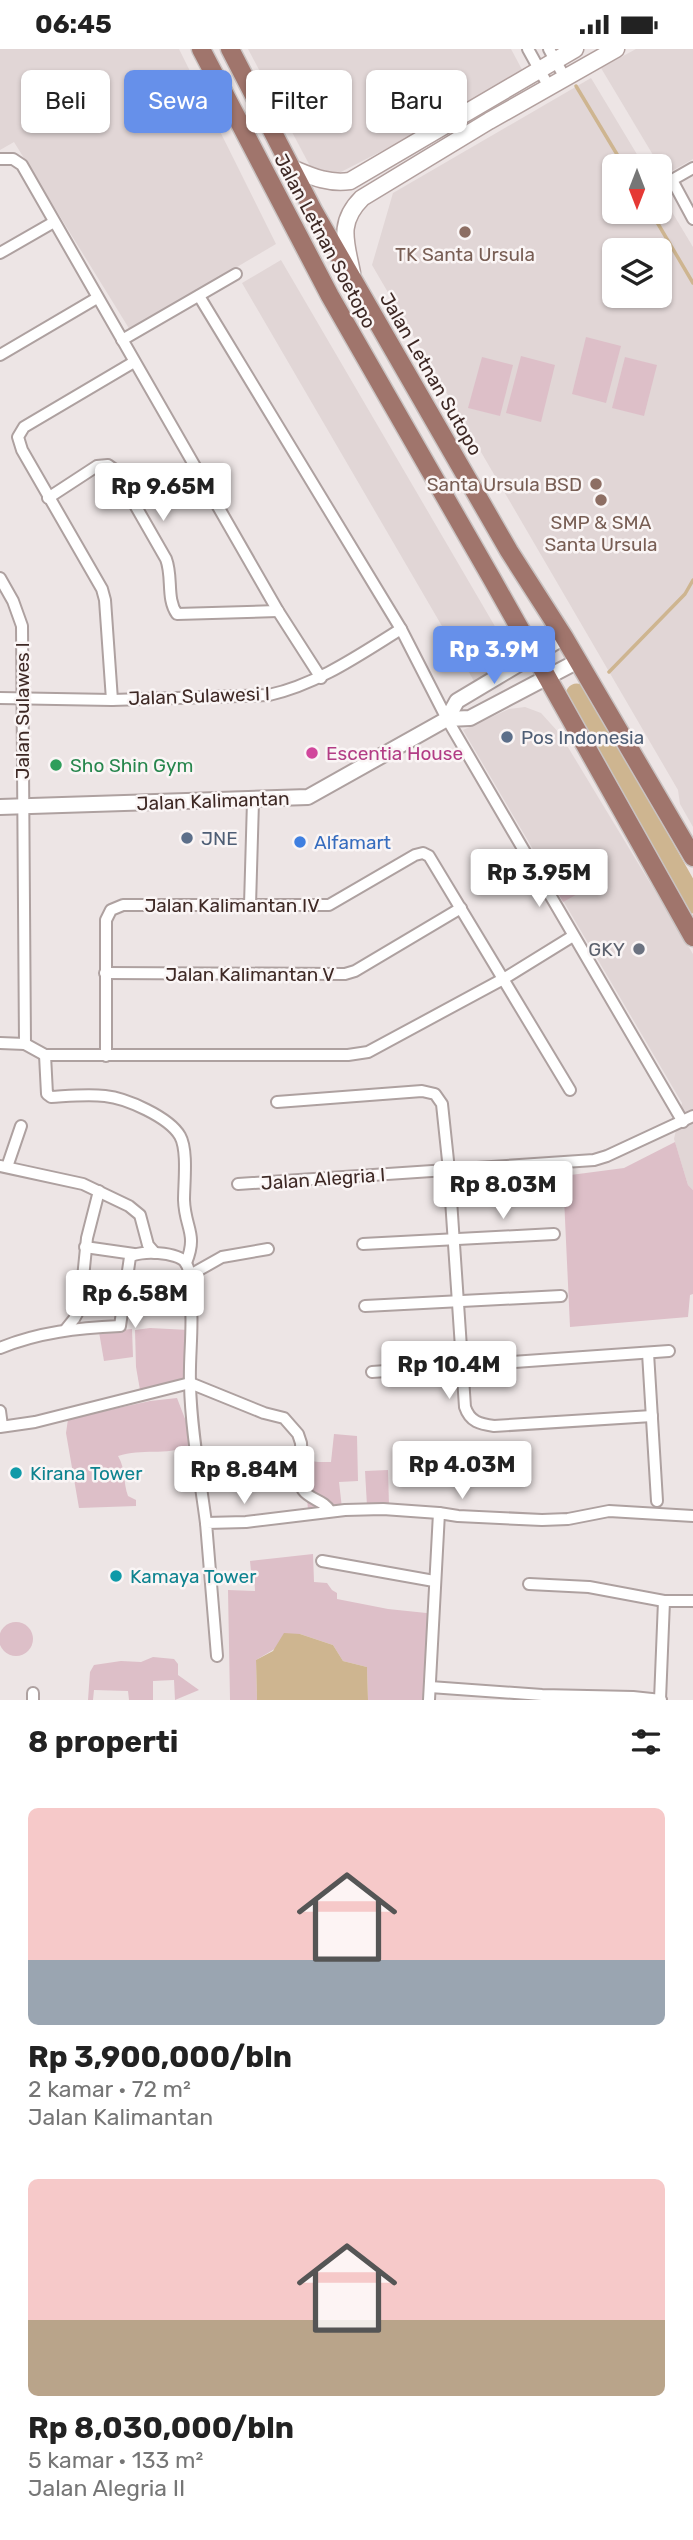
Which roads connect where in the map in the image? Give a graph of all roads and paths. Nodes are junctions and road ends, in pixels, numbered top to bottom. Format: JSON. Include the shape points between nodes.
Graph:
{"nodes":[{"id":1,"x":201,"y":49,"type":"edge"},
{"id":2,"x":230,"y":49,"type":"edge"},
{"id":3,"x":528,"y":49,"type":"edge"},
{"id":4,"x":575,"y":49,"type":"edge"},
{"id":5,"x":616,"y":49,"type":"edge"},
{"id":6,"x":552,"y":55,"type":"edge"},
{"id":7,"x":540,"y":70,"type":"junction"},
{"id":8,"x":565,"y":78,"type":"junction"},
{"id":9,"x":549,"y":87,"type":"junction"},
{"id":10,"x":0,"y":159,"type":"edge"},
{"id":11,"x":693,"y":168,"type":"edge"},
{"id":12,"x":294,"y":169,"type":"junction"},
{"id":13,"x":693,"y":219,"type":"edge"},
{"id":14,"x":54,"y":222,"type":"junction"},
{"id":15,"x":0,"y":253,"type":"edge"},
{"id":16,"x":236,"y":274,"type":"dead end"},
{"id":17,"x":353,"y":279,"type":"junction"},
{"id":18,"x":199,"y":296,"type":"junction"},
{"id":19,"x":97,"y":298,"type":"junction"},
{"id":20,"x":122,"y":340,"type":"junction"},
{"id":21,"x":0,"y":355,"type":"edge"},
{"id":22,"x":134,"y":362,"type":"junction"},
{"id":23,"x":48,"y":498,"type":"junction"},
{"id":24,"x":0,"y":578,"type":"edge"},
{"id":25,"x":278,"y":611,"type":"junction"},
{"id":26,"x":401,"y":629,"type":"junction"},
{"id":27,"x":564,"y":637,"type":"junction"},
{"id":28,"x":535,"y":654,"type":"junction"},
{"id":29,"x":578,"y":661,"type":"junction"},
{"id":30,"x":321,"y":678,"type":"junction"},
{"id":31,"x":548,"y":678,"type":"junction"},
{"id":32,"x":0,"y":698,"type":"edge"},
{"id":33,"x":23,"y":699,"type":"junction"},
{"id":34,"x":112,"y":699,"type":"junction"},
{"id":35,"x":447,"y":719,"type":"junction"},
{"id":36,"x":253,"y":801,"type":"junction"},
{"id":37,"x":0,"y":807,"type":"edge"},
{"id":38,"x":23,"y":807,"type":"junction"},
{"id":39,"x":693,"y":857,"type":"edge"},
{"id":40,"x":250,"y":905,"type":"junction"},
{"id":41,"x":461,"y":908,"type":"junction"},
{"id":42,"x":573,"y":936,"type":"junction"},
{"id":43,"x":693,"y":937,"type":"edge"},
{"id":44,"x":105,"y":973,"type":"junction"},
{"id":45,"x":505,"y":978,"type":"junction"},
{"id":46,"x":0,"y":1043,"type":"edge"},
{"id":47,"x":25,"y":1044,"type":"junction"},
{"id":48,"x":45,"y":1055,"type":"junction"},
{"id":49,"x":106,"y":1056,"type":"junction"},
{"id":50,"x":570,"y":1090,"type":"dead end"},
{"id":51,"x":276,"y":1102,"type":"dead end"},
{"id":52,"x":688,"y":1119,"type":"edge"},
{"id":53,"x":21,"y":1126,"type":"dead end"},
{"id":54,"x":3,"y":1166,"type":"edge"},
{"id":55,"x":449,"y":1170,"type":"junction"},
{"id":56,"x":238,"y":1184,"type":"dead end"},
{"id":57,"x":99,"y":1191,"type":"junction"},
{"id":58,"x":554,"y":1234,"type":"dead end"},
{"id":59,"x":453,"y":1239,"type":"junction"},
{"id":60,"x":363,"y":1244,"type":"dead end"},
{"id":61,"x":85,"y":1247,"type":"junction"},
{"id":62,"x":268,"y":1249,"type":"dead end"},
{"id":63,"x":155,"y":1253,"type":"junction"},
{"id":64,"x":134,"y":1254,"type":"junction"},
{"id":65,"x":186,"y":1263,"type":"junction"},
{"id":66,"x":190,"y":1275,"type":"junction"},
{"id":67,"x":561,"y":1296,"type":"dead end"},
{"id":68,"x":457,"y":1301,"type":"junction"},
{"id":69,"x":365,"y":1306,"type":"dead end"},
{"id":70,"x":66,"y":1329,"type":"junction"},
{"id":71,"x":0,"y":1348,"type":"edge"},
{"id":72,"x":669,"y":1352,"type":"dead end"},
{"id":73,"x":648,"y":1353,"type":"junction"},
{"id":74,"x":462,"y":1366,"type":"junction"},
{"id":75,"x":372,"y":1372,"type":"dead end"},
{"id":76,"x":190,"y":1383,"type":"junction"},
{"id":77,"x":0,"y":1411,"type":"edge"},
{"id":78,"x":652,"y":1416,"type":"junction"},
{"id":79,"x":1,"y":1427,"type":"edge"},
{"id":80,"x":657,"y":1501,"type":"dead end"},
{"id":81,"x":330,"y":1511,"type":"junction"},
{"id":82,"x":439,"y":1513,"type":"junction"},
{"id":83,"x":693,"y":1516,"type":"edge"},
{"id":84,"x":206,"y":1523,"type":"junction"},
{"id":85,"x":322,"y":1561,"type":"dead end"},
{"id":86,"x":434,"y":1581,"type":"junction"},
{"id":87,"x":529,"y":1584,"type":"dead end"},
{"id":88,"x":664,"y":1601,"type":"junction"},
{"id":89,"x":693,"y":1601,"type":"edge"},
{"id":90,"x":217,"y":1656,"type":"dead end"},
{"id":91,"x":430,"y":1687,"type":"junction"},
{"id":92,"x":633,"y":1698,"type":"edge"},
{"id":93,"x":429,"y":1700,"type":"edge"},
{"id":94,"x":661,"y":1700,"type":"edge"}],
"edges":[{"from":1,"to":28,"type":"main road","name":"Jalan Letnan Soetopo","via":[[375,377]]},
{"from":2,"to":12,"type":"main road","name":"Jalan Letnan Sutopo"},
{"from":3,"to":7,"type":"street"},
{"from":4,"to":6,"type":"main road"},
{"from":5,"to":8,"type":"main road"},
{"from":6,"to":7,"type":"main road"},
{"from":6,"to":8,"type":"street"},
{"from":7,"to":9,"type":"street"},
{"from":7,"to":12,"type":"main road","via":[[350,181],[324,181]]},
{"from":8,"to":9,"type":"main road"},
{"from":9,"to":17,"type":"main road","via":[[362,198],[344,230]]},
{"from":10,"to":14,"type":"street","via":[[22,165]]},
{"from":11,"to":13,"type":"street","via":[[672,180]]},
{"from":12,"to":17,"type":"main road","name":"Jalan Letnan Sutopo"},
{"from":14,"to":15,"type":"street"},
{"from":14,"to":19,"type":"street"},
{"from":16,"to":18,"type":"street"},
{"from":17,"to":27,"type":"main road","name":"Jalan Letnan Sutopo","via":[[509,551]]},
{"from":18,"to":20,"type":"street"},
{"from":18,"to":26,"type":"street"},
{"from":19,"to":20,"type":"street"},
{"from":19,"to":21,"type":"street"},
{"from":20,"to":22,"type":"street"},
{"from":22,"to":23,"type":"street","via":[[21,431],[22,450]]},
{"from":22,"to":25,"type":"street"},
{"from":23,"to":25,"type":"street","via":[[97,466],[108,465],[166,559],[171,605],[177,614]]},
{"from":23,"to":34,"type":"street","via":[[102,589]]},
{"from":24,"to":33,"type":"street","name":"Jalan Sulawes I","via":[[22,627]]},
{"from":25,"to":30,"type":"street"},
{"from":26,"to":30,"type":"street","name":"Jalan Sulawesi I"},
{"from":26,"to":35,"type":"street"},
{"from":27,"to":28,"type":"street","name":"Jalan Kalimantan"},
{"from":27,"to":29,"type":"main road","name":"Jalan Letnan Sutopo"},
{"from":28,"to":31,"type":"main road"},
{"from":28,"to":35,"type":"street","name":"Jalan Kalimantan","via":[[457,701]]},
{"from":29,"to":31,"type":"street","name":"Jalan Kalimantan"},
{"from":29,"to":39,"type":"main road","name":"Jalan Letnan Sutopo"},
{"from":30,"to":34,"type":"street","name":"Jalan Sulawesi I","via":[[269,695]]},
{"from":31,"to":35,"type":"street","name":"Jalan Kalimantan","via":[[470,718]]},
{"from":31,"to":43,"type":"main road"},
{"from":32,"to":33,"type":"street","name":"Jalan Sulawesi I"},
{"from":33,"to":34,"type":"street","name":"Jalan Sulawesi I"},
{"from":33,"to":38,"type":"street","name":"Jalan Sulawes I"},
{"from":35,"to":36,"type":"street","name":"Jalan Kalimantan","via":[[320,792],[291,800]]},
{"from":35,"to":42,"type":"street"},
{"from":36,"to":38,"type":"street","name":"Jalan Kalimantan"},
{"from":36,"to":40,"type":"street"},
{"from":37,"to":38,"type":"street","name":"Jalan Kalimantan"},
{"from":38,"to":47,"type":"street","name":"Jalan Sulawes I"},
{"from":40,"to":41,"type":"street","name":"Jalan Kalimantan IV","via":[[334,904],[423,853]]},
{"from":40,"to":44,"type":"street","name":"Jalan Kalimantan IV","via":[[116,907],[106,920]]},
{"from":41,"to":44,"type":"street","name":"Jalan Kalimantan V","via":[[345,974]]},
{"from":41,"to":45,"type":"street","name":"Jalan Kalimantan IV"},
{"from":42,"to":45,"type":"street"},
{"from":42,"to":52,"type":"street","via":[[659,1081]]},
{"from":44,"to":49,"type":"street","name":"Jalan Kalimantan IV"},
{"from":45,"to":49,"type":"street","via":[[368,1052]]},
{"from":45,"to":50,"type":"street","name":"Jalan Kalimantan IV"},
{"from":46,"to":47,"type":"street"},
{"from":47,"to":48,"type":"street"},
{"from":48,"to":49,"type":"street"},
{"from":48,"to":65,"type":"street","via":[[47,1094],[51,1097],[121,1100],[154,1113],[180,1136],[184,1203],[193,1239]]},
{"from":51,"to":55,"type":"street","via":[[422,1091],[435,1094],[442,1104]]},
{"from":52,"to":55,"type":"street","name":"Jalan Alegria I","via":[[594,1160]]},
{"from":53,"to":54,"type":"street"},
{"from":54,"to":57,"type":"street"},
{"from":55,"to":56,"type":"street","name":"Jalan Alegria I"},
{"from":55,"to":59,"type":"street"},
{"from":57,"to":61,"type":"street"},
{"from":57,"to":63,"type":"street","via":[[137,1211]]},
{"from":58,"to":59,"type":"street"},
{"from":59,"to":60,"type":"street"},
{"from":59,"to":68,"type":"street"},
{"from":61,"to":64,"type":"street"},
{"from":61,"to":70,"type":"street","via":[[80,1308]]},
{"from":62,"to":66,"type":"street","via":[[222,1257]]},
{"from":63,"to":64,"type":"street"},
{"from":63,"to":65,"type":"street"},
{"from":64,"to":70,"type":"street","via":[[128,1260],[120,1326]]},
{"from":65,"to":66,"type":"street"},
{"from":66,"to":76,"type":"street"},
{"from":67,"to":68,"type":"street"},
{"from":68,"to":69,"type":"street"},
{"from":68,"to":74,"type":"street"},
{"from":70,"to":71,"type":"street"},
{"from":72,"to":73,"type":"street"},
{"from":73,"to":74,"type":"street"},
{"from":73,"to":78,"type":"street"},
{"from":74,"to":75,"type":"street"},
{"from":74,"to":78,"type":"street","via":[[465,1407],[481,1424]]},
{"from":76,"to":79,"type":"street"},
{"from":76,"to":81,"type":"street","via":[[284,1418],[301,1443],[303,1490]]},
{"from":76,"to":84,"type":"street"},
{"from":77,"to":79,"type":"street"},
{"from":78,"to":80,"type":"street"},
{"from":81,"to":82,"type":"street"},
{"from":81,"to":84,"type":"street"},
{"from":82,"to":83,"type":"street","via":[[542,1520],[609,1511]]},
{"from":82,"to":86,"type":"street"},
{"from":84,"to":90,"type":"street"},
{"from":85,"to":86,"type":"street"},
{"from":86,"to":91,"type":"street"},
{"from":87,"to":88,"type":"street","via":[[589,1587]]},
{"from":88,"to":89,"type":"street"},
{"from":88,"to":94,"type":"street"},
{"from":91,"to":92,"type":"street"},
{"from":91,"to":93,"type":"street"},
{"from":92,"to":94,"type":"street"}]}
